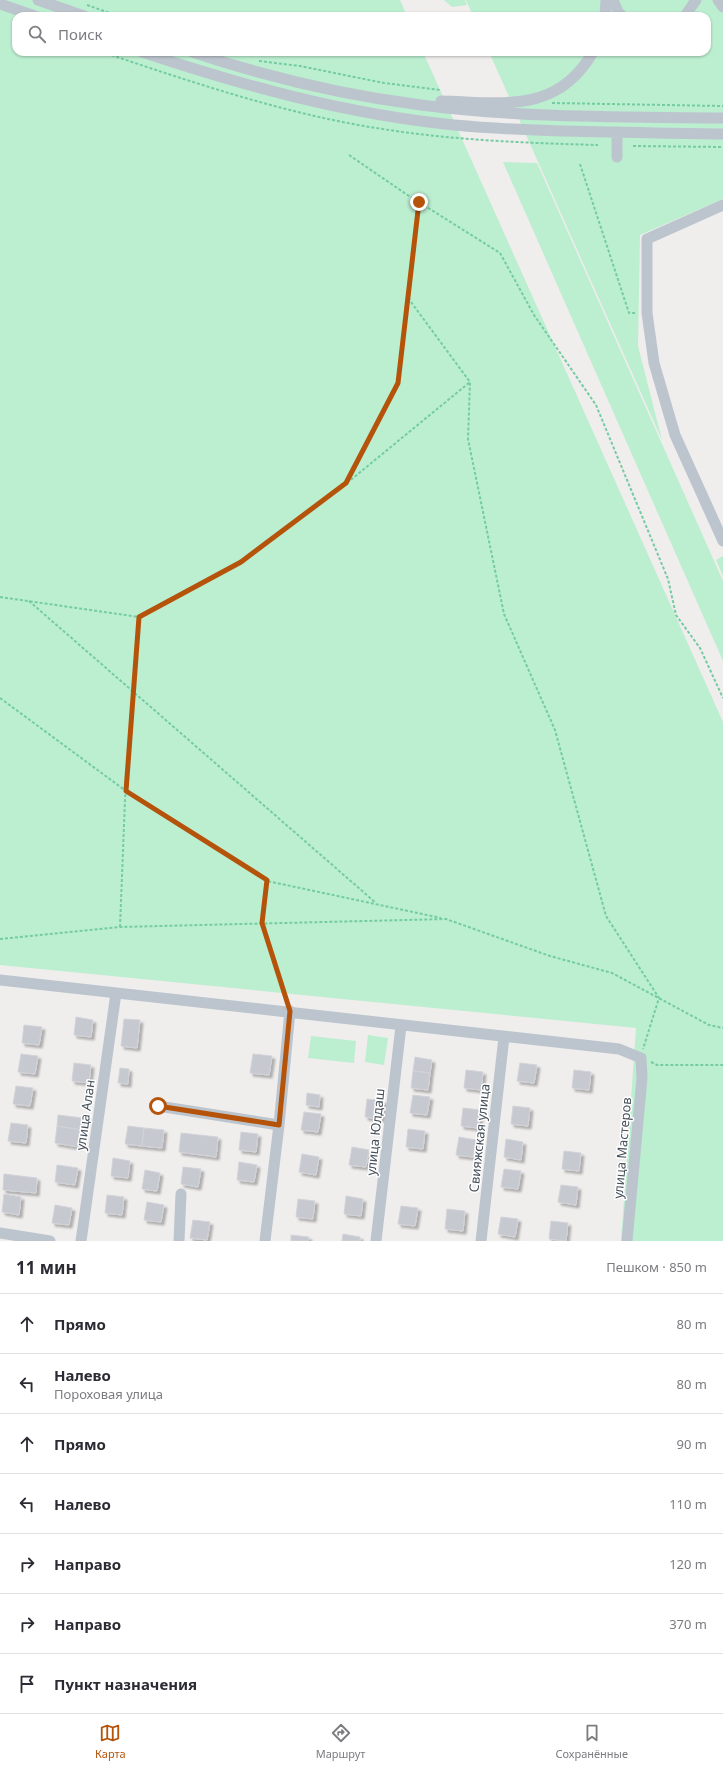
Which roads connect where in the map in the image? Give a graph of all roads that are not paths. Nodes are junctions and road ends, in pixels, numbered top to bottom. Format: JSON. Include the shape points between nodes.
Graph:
{"nodes":[{"id":1,"x":38,"y":0,"type":"edge"},
{"id":2,"x":606,"y":0,"type":"edge"},
{"id":3,"x":613,"y":0,"type":"edge"},
{"id":4,"x":696,"y":0,"type":"edge"},
{"id":5,"x":718,"y":0,"type":"edge"},
{"id":6,"x":3,"y":5,"type":"edge"},
{"id":7,"x":723,"y":7,"type":"edge"},
{"id":8,"x":23,"y":12,"type":"edge"},
{"id":9,"x":72,"y":12,"type":"edge"},
{"id":10,"x":605,"y":12,"type":"edge"},
{"id":11,"x":618,"y":12,"type":"edge"},
{"id":12,"x":688,"y":12,"type":"edge"},
{"id":13,"x":154,"y":56,"type":"edge"},
{"id":14,"x":205,"y":56,"type":"edge"},
{"id":15,"x":590,"y":56,"type":"edge"},
{"id":16,"x":380,"y":99,"type":"junction"},
{"id":17,"x":723,"y":118,"type":"edge"},
{"id":18,"x":617,"y":132,"type":"junction"},
{"id":19,"x":723,"y":134,"type":"edge"},
{"id":20,"x":616,"y":156,"type":"dead end"},
{"id":21,"x":723,"y":205,"type":"edge"},
{"id":22,"x":723,"y":541,"type":"edge"},
{"id":23,"x":0,"y":980,"type":"edge"},
{"id":24,"x":116,"y":993,"type":"junction"},
{"id":25,"x":290,"y":1011,"type":"junction"},
{"id":26,"x":401,"y":1026,"type":"junction"},
{"id":27,"x":504,"y":1037,"type":"junction"},
{"id":28,"x":158,"y":1106,"type":"dead end"},
{"id":29,"x":279,"y":1125,"type":"junction"},
{"id":30,"x":181,"y":1194,"type":"dead end"},
{"id":31,"x":0,"y":1233,"type":"edge"},
{"id":32,"x":50,"y":1241,"type":"edge"},
{"id":33,"x":81,"y":1241,"type":"edge"},
{"id":34,"x":179,"y":1241,"type":"edge"},
{"id":35,"x":264,"y":1241,"type":"edge"},
{"id":36,"x":376,"y":1241,"type":"edge"},
{"id":37,"x":481,"y":1241,"type":"edge"},
{"id":38,"x":627,"y":1241,"type":"edge"}],
"edges":[{"from":1,"to":9,"type":"street"},
{"from":2,"to":10,"type":"street"},
{"from":3,"to":11,"type":"street"},
{"from":4,"to":12,"type":"street"},
{"from":5,"to":7,"type":"street"},
{"from":6,"to":8,"type":"street"},
{"from":13,"to":18,"type":"street","via":[[285,96],[377,114],[483,127]]},
{"from":14,"to":16,"type":"street","via":[[262,74]]},
{"from":15,"to":16,"type":"street","via":[[578,74],[566,83],[547,95],[528,101],[493,104]]},
{"from":16,"to":17,"type":"street","via":[[492,112]]},
{"from":18,"to":19,"type":"street"},
{"from":18,"to":20,"type":"street"},
{"from":21,"to":22,"type":"street","via":[[647,239],[646,313],[654,363],[675,435]]},
{"from":23,"to":24,"type":"street"},
{"from":24,"to":25,"type":"street"},
{"from":24,"to":33,"type":"street","name":"улица Алан"},
{"from":25,"to":26,"type":"street"},
{"from":25,"to":29,"type":"street"},
{"from":26,"to":27,"type":"street"},
{"from":26,"to":36,"type":"street","name":"улица Юлдаш"},
{"from":27,"to":37,"type":"street","name":"Свияжская улица"},
{"from":27,"to":38,"type":"street","name":"улица Мастеров","via":[[619,1049],[641,1058],[642,1078]]},
{"from":28,"to":29,"type":"street"},
{"from":29,"to":35,"type":"street"},
{"from":30,"to":34,"type":"street"},
{"from":31,"to":32,"type":"street"}]}
